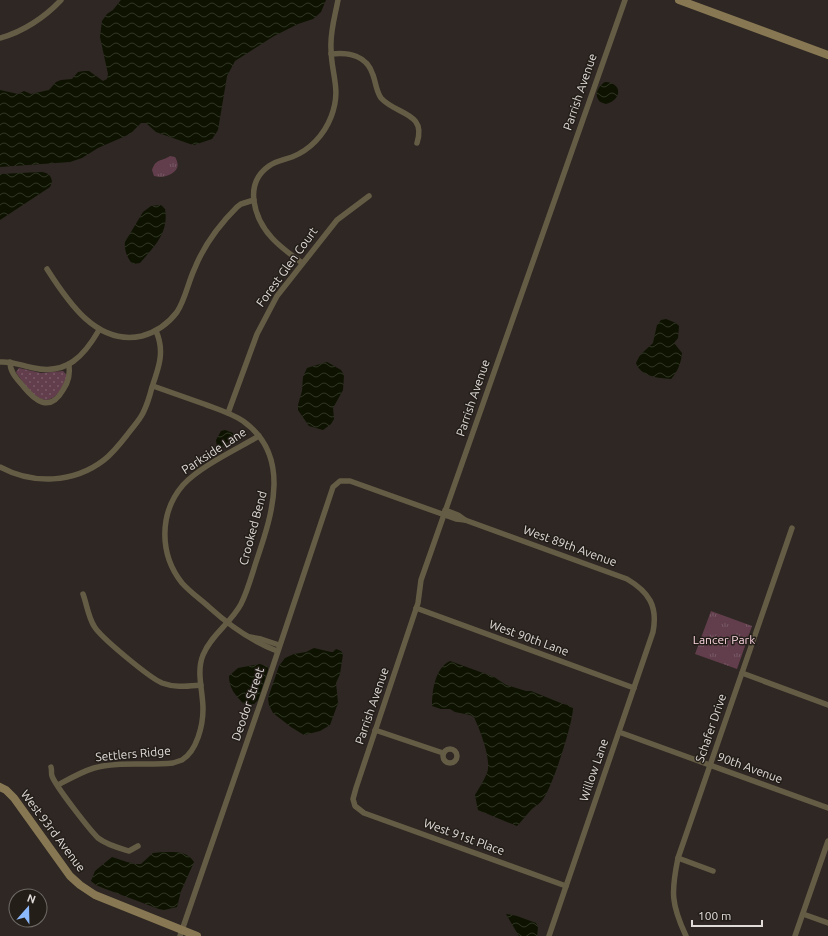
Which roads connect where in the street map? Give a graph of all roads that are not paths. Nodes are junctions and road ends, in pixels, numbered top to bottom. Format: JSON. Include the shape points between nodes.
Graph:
{"nodes":[{"id":1,"x":61,"y":0,"type":"edge"},
{"id":2,"x":338,"y":0,"type":"edge"},
{"id":3,"x":624,"y":0,"type":"edge"},
{"id":4,"x":679,"y":0,"type":"edge"},
{"id":5,"x":0,"y":38,"type":"edge"},
{"id":6,"x":331,"y":54,"type":"junction"},
{"id":7,"x":828,"y":55,"type":"edge"},
{"id":8,"x":417,"y":143,"type":"dead end"},
{"id":9,"x":369,"y":196,"type":"dead end"},
{"id":10,"x":254,"y":200,"type":"junction"},
{"id":11,"x":302,"y":263,"type":"junction"},
{"id":12,"x":47,"y":269,"type":"dead end"},
{"id":13,"x":99,"y":330,"type":"junction"},
{"id":14,"x":156,"y":331,"type":"junction"},
{"id":15,"x":0,"y":362,"type":"edge"},
{"id":16,"x":10,"y":362,"type":"junction"},
{"id":17,"x":68,"y":364,"type":"junction"},
{"id":18,"x":153,"y":386,"type":"junction"},
{"id":19,"x":228,"y":413,"type":"junction"},
{"id":20,"x":259,"y":436,"type":"junction"},
{"id":21,"x":0,"y":468,"type":"edge"},
{"id":22,"x":340,"y":481,"type":"joint"},
{"id":23,"x":444,"y":512,"type":"junction"},
{"id":24,"x":792,"y":528,"type":"dead end"},
{"id":25,"x":84,"y":594,"type":"dead end"},
{"id":26,"x":416,"y":608,"type":"junction"},
{"id":27,"x":654,"y":609,"type":"joint"},
{"id":28,"x":227,"y":622,"type":"junction"},
{"id":29,"x":278,"y":648,"type":"junction"},
{"id":30,"x":742,"y":673,"type":"junction"},
{"id":31,"x":201,"y":685,"type":"junction"},
{"id":32,"x":634,"y":688,"type":"junction"},
{"id":33,"x":828,"y":705,"type":"edge"},
{"id":34,"x":375,"y":730,"type":"junction"},
{"id":35,"x":619,"y":732,"type":"junction"},
{"id":36,"x":443,"y":753,"type":"dead end"},
{"id":37,"x":710,"y":765,"type":"junction"},
{"id":38,"x":51,"y":767,"type":"dead end"},
{"id":39,"x":58,"y":786,"type":"junction"},
{"id":40,"x":0,"y":787,"type":"edge"},
{"id":41,"x":355,"y":806,"type":"joint"},
{"id":42,"x":828,"y":808,"type":"edge"},
{"id":43,"x":828,"y":841,"type":"edge"},
{"id":44,"x":138,"y":846,"type":"dead end"},
{"id":45,"x":678,"y":858,"type":"junction"},
{"id":46,"x":713,"y":870,"type":"dead end"},
{"id":47,"x":566,"y":886,"type":"junction"},
{"id":48,"x":803,"y":914,"type":"junction"},
{"id":49,"x":828,"y":923,"type":"edge"},
{"id":50,"x":180,"y":933,"type":"edge"},
{"id":51,"x":197,"y":936,"type":"edge"},
{"id":52,"x":549,"y":936,"type":"edge"},
{"id":53,"x":686,"y":936,"type":"edge"},
{"id":54,"x":795,"y":936,"type":"edge"}],
"edges":[{"from":1,"to":5,"type":"street","via":[[31,24]]},
{"from":2,"to":6,"type":"street"},
{"from":3,"to":23,"type":"street","name":"Parrish Avenue"},
{"from":4,"to":7,"type":"street"},
{"from":6,"to":8,"type":"street","via":[[351,54],[367,64],[382,99],[411,117],[418,125],[420,132]]},
{"from":6,"to":10,"type":"street","via":[[336,94],[329,122],[321,135],[308,147],[265,169],[256,182]]},
{"from":9,"to":11,"type":"street","name":"Forest Glen Court","via":[[337,220]]},
{"from":10,"to":11,"type":"street","via":[[257,214],[265,230]]},
{"from":10,"to":14,"type":"street","via":[[237,207],[213,235],[199,258],[177,311]]},
{"from":11,"to":19,"type":"street","name":"Forest Glen Court","via":[[277,296],[261,324]]},
{"from":12,"to":13,"type":"street","via":[[76,309]]},
{"from":13,"to":14,"type":"street","via":[[124,338]]},
{"from":13,"to":17,"type":"street","via":[[87,350]]},
{"from":14,"to":18,"type":"street","via":[[161,354]]},
{"from":15,"to":16,"type":"street"},
{"from":16,"to":17,"type":"street","via":[[44,369]]},
{"from":16,"to":17,"type":"street","via":[[16,378],[36,400],[44,403],[52,402],[62,393],[69,380]]},
{"from":18,"to":19,"type":"street","name":"Crooked Bend"},
{"from":18,"to":21,"type":"street","via":[[143,413],[132,428],[108,456],[87,470],[62,478],[44,479],[21,476]]},
{"from":19,"to":20,"type":"street","name":"Crooked Bend","via":[[246,423]]},
{"from":20,"to":28,"type":"street","name":"Crooked Bend","via":[[273,466],[273,500],[244,596]]},
{"from":20,"to":28,"type":"street","name":"Parkside Lane","via":[[190,478],[174,499],[165,522],[166,551],[176,574],[184,585]]},
{"from":22,"to":23,"type":"street","name":"West 89th Avenue","via":[[350,481]]},
{"from":22,"to":29,"type":"street","name":"Deodor Street","via":[[329,495]]},
{"from":23,"to":26,"type":"street","name":"Parrish Avenue","via":[[421,580]]},
{"from":23,"to":27,"type":"street","name":"West 89th Avenue","via":[[456,519],[465,520],[627,579],[639,586]]},
{"from":24,"to":30,"type":"street","name":"Schafer Drive"},
{"from":25,"to":31,"type":"street","via":[[87,610],[101,635],[149,675],[172,686]]},
{"from":26,"to":32,"type":"street","name":"West 90th Lane"},
{"from":26,"to":34,"type":"street","name":"Parrish Avenue"},
{"from":27,"to":32,"type":"street","name":"Willow Lane","via":[[653,632]]},
{"from":28,"to":29,"type":"street","name":"Parkside Lane","via":[[239,632]]},
{"from":28,"to":31,"type":"street","name":"Crooked Bend","via":[[203,654],[200,667]]},
{"from":29,"to":50,"type":"street","name":"Deodor Street"},
{"from":30,"to":33,"type":"street"},
{"from":30,"to":37,"type":"street","name":"Schafer Drive"},
{"from":31,"to":39,"type":"street","name":"Settlers Ridge","via":[[202,720],[193,748],[182,760],[163,764],[96,768],[82,772]]},
{"from":32,"to":35,"type":"street","name":"Willow Lane"},
{"from":34,"to":36,"type":"street"},
{"from":34,"to":41,"type":"street","name":"Parrish Avenue","via":[[353,799]]},
{"from":35,"to":37,"type":"street","name":"90th Avenue"},
{"from":35,"to":47,"type":"street","name":"Willow Lane"},
{"from":37,"to":42,"type":"street","name":"90th Avenue"},
{"from":37,"to":45,"type":"street","name":"Schafer Drive"},
{"from":38,"to":39,"type":"street","via":[[52,776]]},
{"from":39,"to":44,"type":"street","via":[[99,839],[129,851]]},
{"from":40,"to":50,"type":"street","name":"West 93rd Avenue","via":[[14,798],[68,873],[80,885],[96,895]]},
{"from":41,"to":47,"type":"street","name":"West 91st Place","via":[[364,813]]},
{"from":43,"to":48,"type":"street"},
{"from":45,"to":46,"type":"street"},
{"from":45,"to":53,"type":"street","name":"Schafer Drive","via":[[673,881],[673,901]]},
{"from":47,"to":52,"type":"street","name":"Willow Lane"},
{"from":48,"to":49,"type":"street"},
{"from":48,"to":54,"type":"street"},
{"from":50,"to":51,"type":"street","name":"West 93rd Avenue"}]}
